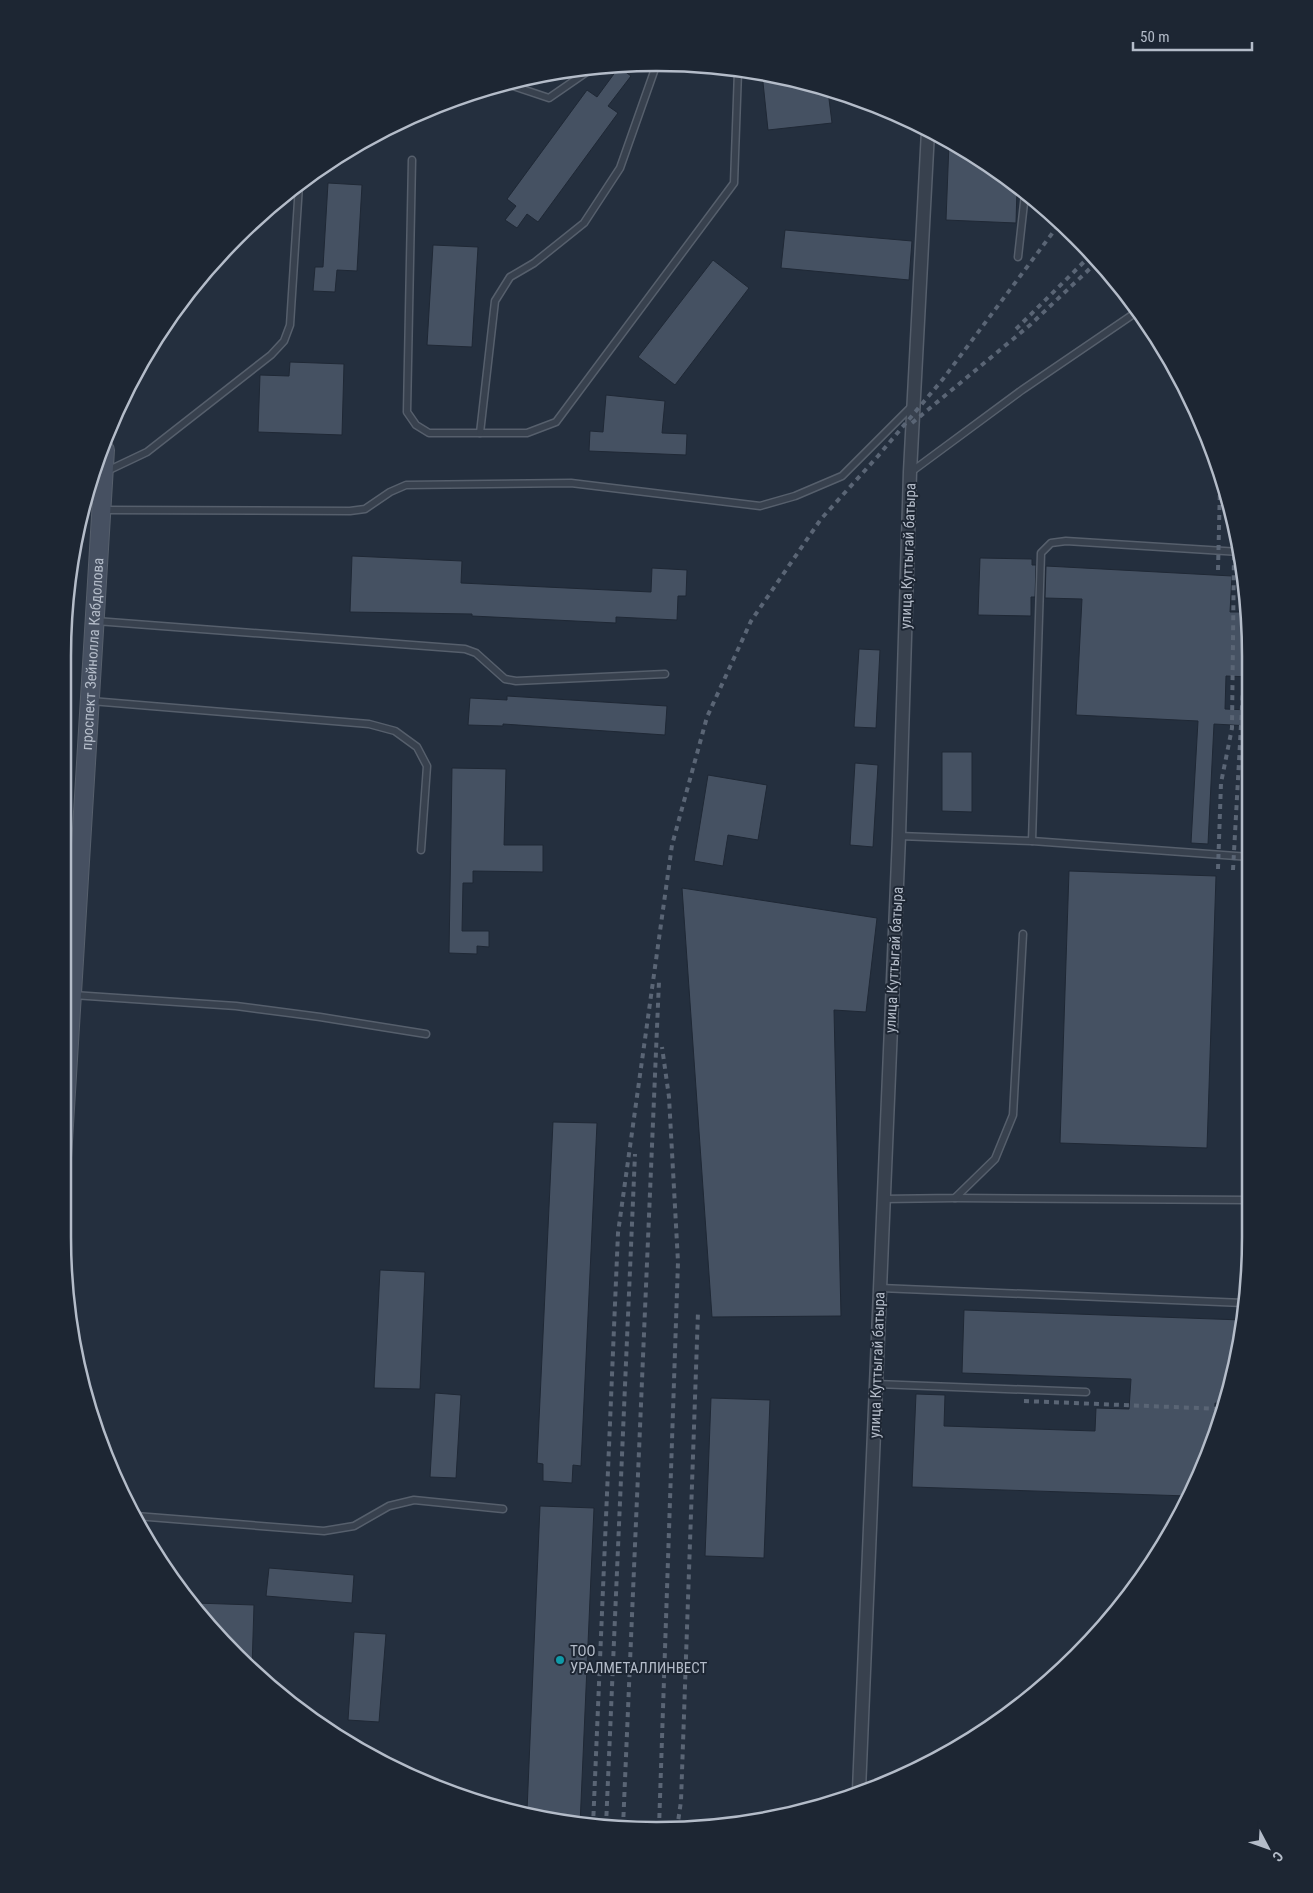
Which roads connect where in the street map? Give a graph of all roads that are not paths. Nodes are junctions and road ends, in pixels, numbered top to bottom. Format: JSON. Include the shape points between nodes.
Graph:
{"nodes":[{"id":1,"x":654,"y":71,"type":"edge"},
{"id":2,"x":581,"y":76,"type":"edge"},
{"id":3,"x":738,"y":77,"type":"edge"},
{"id":4,"x":518,"y":88,"type":"edge"},
{"id":5,"x":928,"y":139,"type":"edge"},
{"id":6,"x":412,"y":160,"type":"dead end"},
{"id":7,"x":298,"y":193,"type":"edge"},
{"id":8,"x":1024,"y":201,"type":"edge"},
{"id":9,"x":1018,"y":257,"type":"dead end"},
{"id":10,"x":1132,"y":315,"type":"edge"},
{"id":11,"x":914,"y":404,"type":"junction"},
{"id":12,"x":480,"y":433,"type":"junction"},
{"id":13,"x":104,"y":463,"type":"edge"},
{"id":14,"x":910,"y":472,"type":"junction"},
{"id":15,"x":103,"y":473,"type":"junction"},
{"id":16,"x":101,"y":510,"type":"junction"},
{"id":17,"x":1233,"y":552,"type":"edge"},
{"id":18,"x":94,"y":621,"type":"junction"},
{"id":19,"x":665,"y":674,"type":"dead end"},
{"id":20,"x":89,"y":701,"type":"junction"},
{"id":21,"x":899,"y":836,"type":"junction"},
{"id":22,"x":1032,"y":841,"type":"junction"},
{"id":23,"x":421,"y":850,"type":"dead end"},
{"id":24,"x":1242,"y":857,"type":"edge"},
{"id":25,"x":1023,"y":934,"type":"dead end"},
{"id":26,"x":71,"y":973,"type":"edge"},
{"id":27,"x":71,"y":988,"type":"edge"},
{"id":28,"x":426,"y":1034,"type":"dead end"},
{"id":29,"x":956,"y":1198,"type":"junction"},
{"id":30,"x":883,"y":1199,"type":"junction"},
{"id":31,"x":1242,"y":1200,"type":"edge"},
{"id":32,"x":880,"y":1288,"type":"junction"},
{"id":33,"x":1238,"y":1303,"type":"edge"},
{"id":34,"x":876,"y":1384,"type":"junction"},
{"id":35,"x":1086,"y":1392,"type":"dead end"},
{"id":36,"x":503,"y":1509,"type":"dead end"},
{"id":37,"x":143,"y":1517,"type":"edge"},
{"id":38,"x":859,"y":1785,"type":"edge"}],
"edges":[{"from":1,"to":12,"type":"lane","via":[[620,168],[584,223],[534,263],[510,277],[495,301]]},
{"from":2,"to":4,"type":"lane","via":[[549,98]]},
{"from":3,"to":12,"type":"lane","via":[[734,183],[556,422],[527,433]]},
{"from":5,"to":11,"type":"street","name":"улица Куттыгай батыра"},
{"from":6,"to":12,"type":"lane","via":[[407,412],[416,425],[429,433]]},
{"from":7,"to":15,"type":"lane","via":[[290,325],[284,341],[271,355],[147,452]]},
{"from":8,"to":9,"type":"lane"},
{"from":10,"to":14,"type":"lane"},
{"from":11,"to":14,"type":"street","name":"улица Куттыгай батыра"},
{"from":11,"to":16,"type":"lane","via":[[842,476],[795,496],[760,506],[571,483],[406,485],[365,509],[350,511]]},
{"from":13,"to":15,"type":"main road","name":"проспект Зейнолла Кабдолова"},
{"from":14,"to":21,"type":"street","name":"улица Куттыгай батыра"},
{"from":15,"to":16,"type":"main road","name":"проспект Зейнолла Кабдолова"},
{"from":16,"to":18,"type":"main road","name":"проспект Зейнолла Кабдолова"},
{"from":17,"to":22,"type":"lane","via":[[1066,541],[1051,543],[1041,553]]},
{"from":18,"to":19,"type":"lane","via":[[465,649],[476,652],[505,679],[516,681]]},
{"from":18,"to":20,"type":"main road","name":"проспект Зейнолла Кабдолова"},
{"from":20,"to":23,"type":"lane","via":[[369,724],[395,731],[417,747],[427,766]]},
{"from":20,"to":26,"type":"main road","name":"проспект Зейнолла Кабдолова"},
{"from":21,"to":22,"type":"lane"},
{"from":21,"to":30,"type":"street","name":"улица Куттыгай батыра"},
{"from":22,"to":24,"type":"lane"},
{"from":25,"to":29,"type":"lane","via":[[1013,1115],[995,1159]]},
{"from":27,"to":28,"type":"lane","via":[[320,1016]]},
{"from":29,"to":30,"type":"lane"},
{"from":29,"to":31,"type":"lane"},
{"from":30,"to":32,"type":"street","name":"улица Куттыгай батыра"},
{"from":32,"to":33,"type":"lane"},
{"from":32,"to":34,"type":"street","name":"улица Куттыгай батыра"},
{"from":34,"to":35,"type":"lane"},
{"from":34,"to":38,"type":"street","name":"улица Куттыгай батыра"},
{"from":36,"to":37,"type":"lane","via":[[414,1500],[389,1506],[354,1526],[324,1531]]}]}
